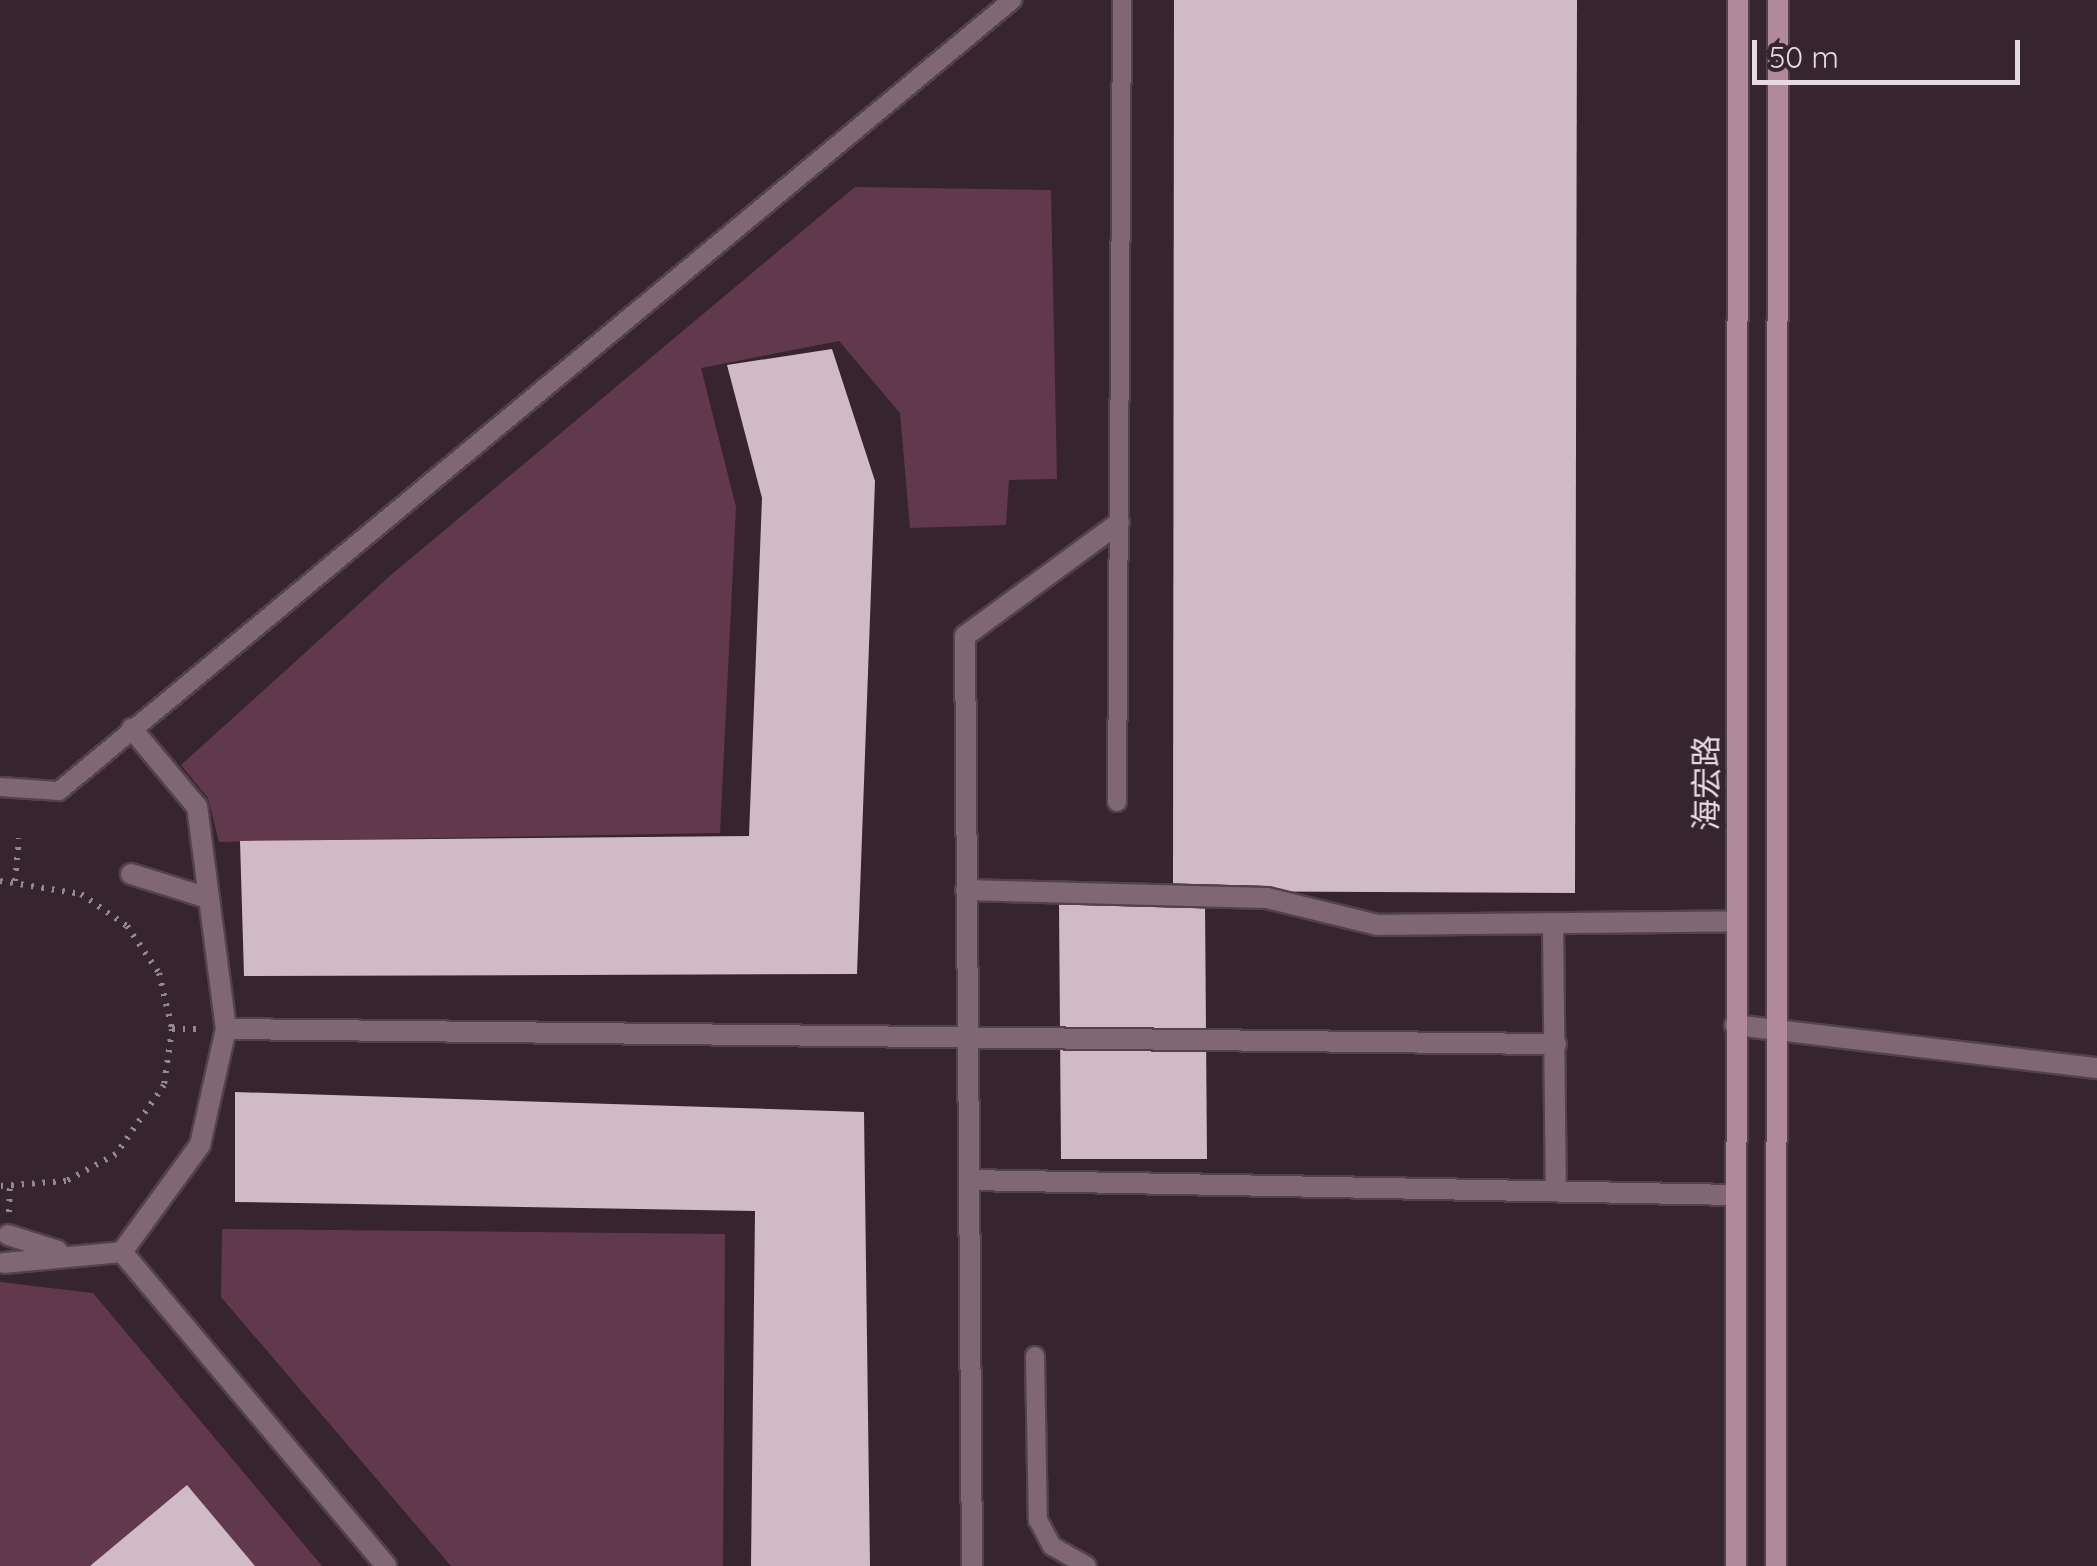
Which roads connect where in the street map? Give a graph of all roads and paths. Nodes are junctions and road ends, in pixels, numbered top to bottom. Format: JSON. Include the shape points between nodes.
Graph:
{"nodes":[{"id":1,"x":1012,"y":0,"type":"edge"},
{"id":2,"x":1122,"y":0,"type":"edge"},
{"id":3,"x":1738,"y":0,"type":"edge"},
{"id":4,"x":1778,"y":0,"type":"edge"},
{"id":5,"x":1119,"y":523,"type":"junction"},
{"id":6,"x":132,"y":730,"type":"junction"},
{"id":7,"x":0,"y":787,"type":"edge"},
{"id":8,"x":1117,"y":802,"type":"dead end"},
{"id":9,"x":19,"y":838,"type":"dead end"},
{"id":10,"x":131,"y":874,"type":"dead end"},
{"id":11,"x":15,"y":880,"type":"junction"},
{"id":12,"x":0,"y":881,"type":"edge"},
{"id":13,"x":966,"y":890,"type":"junction"},
{"id":14,"x":205,"y":897,"type":"junction"},
{"id":15,"x":1736,"y":921,"type":"junction"},
{"id":16,"x":1553,"y":923,"type":"junction"},
{"id":17,"x":1735,"y":1025,"type":"junction"},
{"id":18,"x":226,"y":1029,"type":"junction"},
{"id":19,"x":1775,"y":1030,"type":"junction"},
{"id":20,"x":967,"y":1040,"type":"junction"},
{"id":21,"x":1556,"y":1044,"type":"junction"},
{"id":22,"x":2097,"y":1068,"type":"edge"},
{"id":23,"x":968,"y":1180,"type":"junction"},
{"id":24,"x":0,"y":1186,"type":"edge"},
{"id":25,"x":1556,"y":1192,"type":"junction"},
{"id":26,"x":1736,"y":1195,"type":"junction"},
{"id":27,"x":8,"y":1235,"type":"dead end"},
{"id":28,"x":122,"y":1252,"type":"junction"},
{"id":29,"x":68,"y":1254,"type":"junction"},
{"id":30,"x":2,"y":1262,"type":"edge"},
{"id":31,"x":1035,"y":1356,"type":"dead end"},
{"id":32,"x":386,"y":1566,"type":"edge"},
{"id":33,"x":972,"y":1566,"type":"edge"},
{"id":34,"x":1087,"y":1566,"type":"edge"},
{"id":35,"x":1736,"y":1566,"type":"edge"},
{"id":36,"x":1776,"y":1566,"type":"edge"}],
"edges":[{"from":1,"to":6,"type":"lane"},
{"from":2,"to":5,"type":"lane"},
{"from":3,"to":15,"type":"main road","name":"海宏路"},
{"from":4,"to":19,"type":"main road"},
{"from":5,"to":8,"type":"lane"},
{"from":5,"to":13,"type":"street","via":[[964,636]]},
{"from":6,"to":7,"type":"lane","via":[[60,791]]},
{"from":6,"to":14,"type":"street","via":[[197,808]]},
{"from":9,"to":11,"type":"path"},
{"from":10,"to":14,"type":"street"},
{"from":11,"to":12,"type":"path"},
{"from":11,"to":24,"type":"path","via":[[81,894],[127,926],[159,973],[172,1028],[164,1084],[116,1154],[66,1180]]},
{"from":13,"to":16,"type":"street","via":[[1267,898],[1378,925]]},
{"from":13,"to":20,"type":"street"},
{"from":14,"to":18,"type":"street"},
{"from":15,"to":16,"type":"street"},
{"from":15,"to":17,"type":"main road","name":"海宏路"},
{"from":16,"to":21,"type":"street"},
{"from":17,"to":19,"type":"street"},
{"from":17,"to":26,"type":"main road","name":"海宏路"},
{"from":18,"to":20,"type":"street"},
{"from":18,"to":28,"type":"street","via":[[200,1144]]},
{"from":19,"to":22,"type":"street"},
{"from":19,"to":36,"type":"main road"},
{"from":20,"to":21,"type":"street"},
{"from":20,"to":23,"type":"street"},
{"from":21,"to":25,"type":"street"},
{"from":23,"to":25,"type":"street"},
{"from":23,"to":33,"type":"street"},
{"from":25,"to":26,"type":"street"},
{"from":26,"to":35,"type":"main road","name":"海宏路"},
{"from":27,"to":29,"type":"street"},
{"from":28,"to":29,"type":"street"},
{"from":28,"to":32,"type":"street"},
{"from":29,"to":30,"type":"street"},
{"from":31,"to":34,"type":"lane","via":[[1038,1520],[1052,1546]]}]}
